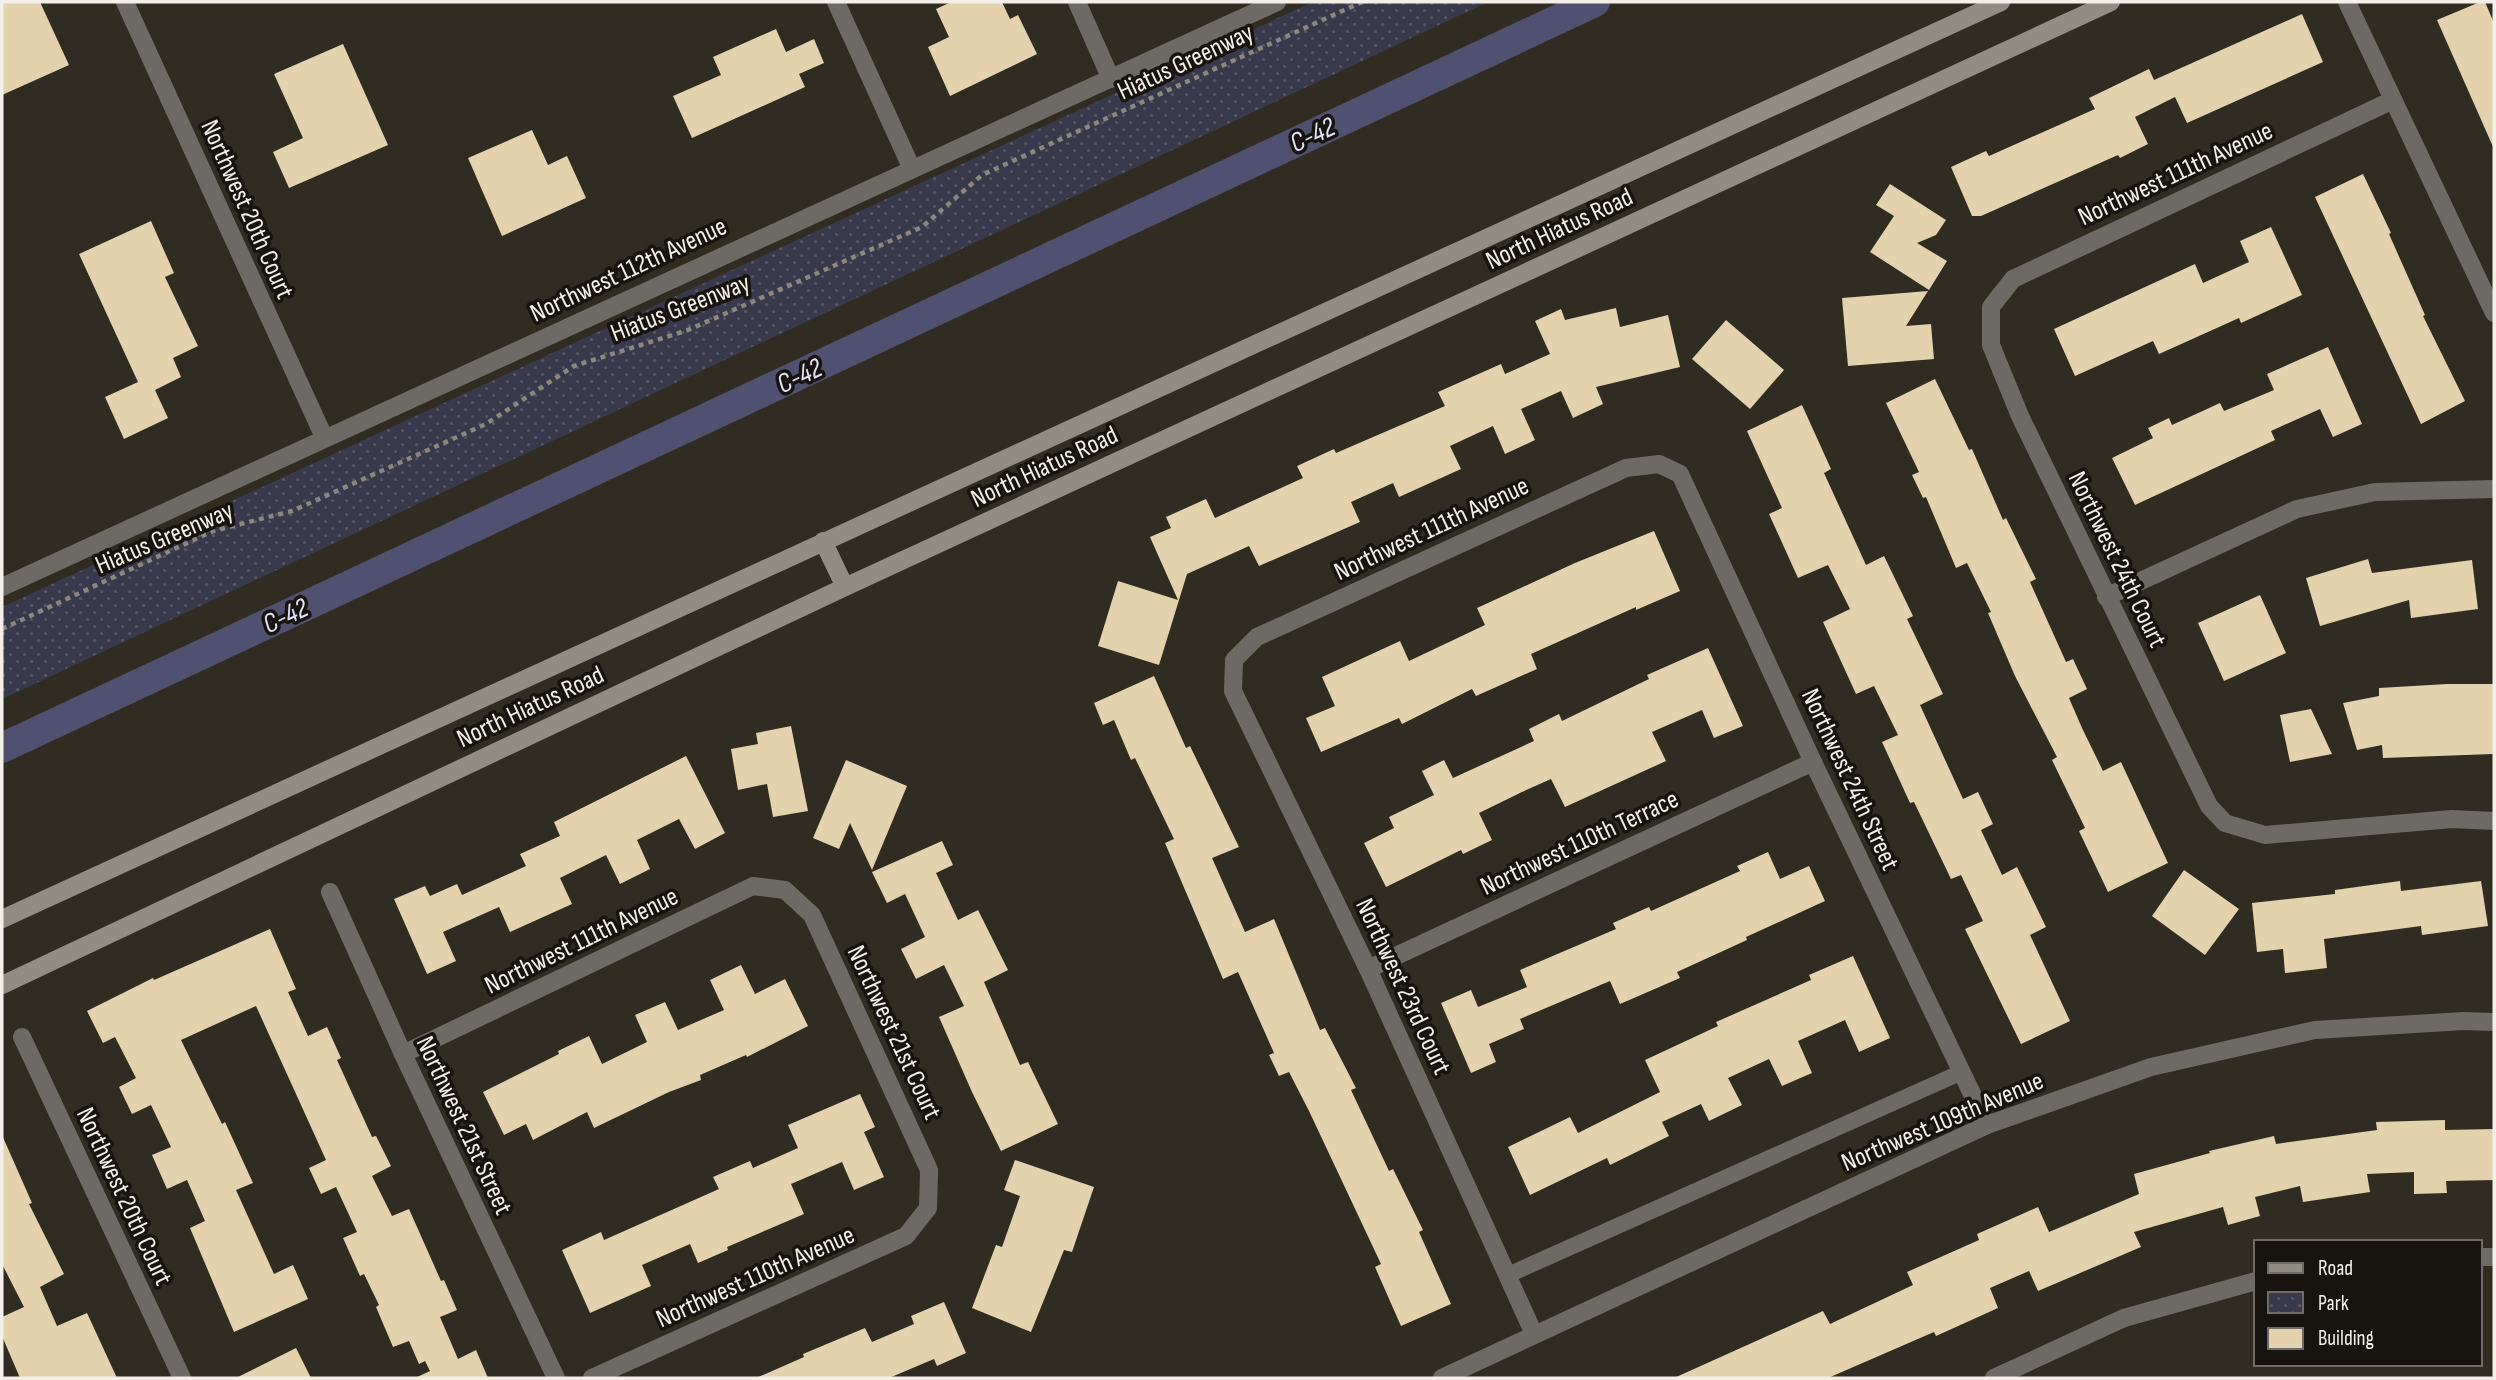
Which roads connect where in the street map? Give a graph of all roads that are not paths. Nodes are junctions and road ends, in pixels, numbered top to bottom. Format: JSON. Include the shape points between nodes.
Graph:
{"nodes":[{"id":1,"x":125,"y":2,"type":"edge"},
{"id":2,"x":836,"y":2,"type":"edge"},
{"id":3,"x":1077,"y":2,"type":"edge"},
{"id":4,"x":1277,"y":2,"type":"edge"},
{"id":5,"x":2001,"y":2,"type":"edge"},
{"id":6,"x":2111,"y":2,"type":"edge"},
{"id":7,"x":2347,"y":2,"type":"edge"},
{"id":8,"x":1111,"y":79,"type":"junction"},
{"id":9,"x":2393,"y":100,"type":"junction"},
{"id":10,"x":912,"y":169,"type":"junction"},
{"id":11,"x":1991,"y":307,"type":"joint"},
{"id":12,"x":2494,"y":313,"type":"edge"},
{"id":13,"x":324,"y":437,"type":"junction"},
{"id":14,"x":1659,"y":464,"type":"joint"},
{"id":15,"x":2494,"y":489,"type":"edge"},
{"id":16,"x":823,"y":541,"type":"junction"},
{"id":17,"x":2,"y":587,"type":"edge"},
{"id":18,"x":845,"y":587,"type":"junction"},
{"id":19,"x":2106,"y":597,"type":"junction"},
{"id":20,"x":1234,"y":660,"type":"joint"},
{"id":21,"x":1813,"y":762,"type":"junction"},
{"id":22,"x":2494,"y":821,"type":"edge"},
{"id":23,"x":785,"y":890,"type":"joint"},
{"id":24,"x":330,"y":892,"type":"dead end"},
{"id":25,"x":2,"y":919,"type":"edge"},
{"id":26,"x":1368,"y":969,"type":"junction"},
{"id":27,"x":2,"y":985,"type":"edge"},
{"id":28,"x":2494,"y":1022,"type":"edge"},
{"id":29,"x":22,"y":1037,"type":"dead end"},
{"id":30,"x":403,"y":1054,"type":"junction"},
{"id":31,"x":1962,"y":1072,"type":"junction"},
{"id":32,"x":1987,"y":1125,"type":"junction"},
{"id":33,"x":928,"y":1208,"type":"joint"},
{"id":34,"x":1508,"y":1275,"type":"junction"},
{"id":35,"x":2254,"y":1282,"type":"edge"},
{"id":36,"x":1534,"y":1334,"type":"junction"},
{"id":37,"x":182,"y":1378,"type":"edge"},
{"id":38,"x":556,"y":1378,"type":"edge"},
{"id":39,"x":592,"y":1378,"type":"edge"},
{"id":40,"x":1442,"y":1378,"type":"edge"},
{"id":41,"x":1994,"y":1378,"type":"edge"}],
"edges":[{"from":1,"to":13,"type":"street","name":"Northwest 20th Court"},
{"from":2,"to":10,"type":"street"},
{"from":3,"to":8,"type":"street"},
{"from":4,"to":8,"type":"street","name":"Northwest 112th Avenue"},
{"from":5,"to":16,"type":"main road","name":"North Hiatus Road"},
{"from":6,"to":18,"type":"main road","name":"North Hiatus Road"},
{"from":7,"to":9,"type":"street"},
{"from":8,"to":10,"type":"street","name":"Northwest 112th Avenue"},
{"from":9,"to":11,"type":"street","name":"Northwest 111th Avenue","via":[[2013,279]]},
{"from":9,"to":12,"type":"street"},
{"from":10,"to":13,"type":"street","name":"Northwest 112th Avenue"},
{"from":11,"to":19,"type":"street","name":"Northwest 24th Court","via":[[1991,345]]},
{"from":13,"to":17,"type":"street","name":"Northwest 112th Avenue"},
{"from":14,"to":20,"type":"street","name":"Northwest 111th Avenue","via":[[1626,468],[1257,637]]},
{"from":14,"to":21,"type":"street","name":"Northwest 24th Street","via":[[1680,474]]},
{"from":15,"to":19,"type":"street","via":[[2375,492],[2297,509]]},
{"from":16,"to":18,"type":"main road"},
{"from":16,"to":25,"type":"main road","name":"North Hiatus Road"},
{"from":18,"to":27,"type":"main road","name":"North Hiatus Road"},
{"from":19,"to":22,"type":"street","name":"Northwest 24th Court","via":[[2209,806],[2225,823],[2264,835],[2452,819]]},
{"from":20,"to":26,"type":"street","name":"Northwest 23rd Court","via":[[1233,691]]},
{"from":21,"to":26,"type":"street","name":"Northwest 110th Terrace"},
{"from":21,"to":31,"type":"street","name":"Northwest 24th Street"},
{"from":23,"to":30,"type":"street","name":"Northwest 111th Avenue","via":[[753,887]]},
{"from":23,"to":33,"type":"street","name":"Northwest 21st Court","via":[[812,915],[929,1170]]},
{"from":24,"to":30,"type":"street","name":"Northwest 21st Street"},
{"from":26,"to":34,"type":"street","name":"Northwest 23rd Court"},
{"from":28,"to":32,"type":"street","name":"Northwest 109th Avenue","via":[[2315,1030],[2151,1067]]},
{"from":29,"to":37,"type":"street","name":"Northwest 20th Court"},
{"from":30,"to":38,"type":"street","name":"Northwest 21st Street"},
{"from":31,"to":32,"type":"street","name":"Northwest 24th Street"},
{"from":31,"to":34,"type":"lane"},
{"from":32,"to":36,"type":"street","name":"Northwest 109th Avenue"},
{"from":33,"to":39,"type":"street","name":"Northwest 110th Avenue","via":[[906,1236]]},
{"from":34,"to":36,"type":"street","name":"Northwest 23rd Court"},
{"from":35,"to":41,"type":"street","via":[[2124,1318]]},
{"from":36,"to":40,"type":"street","name":"Northwest 109th Avenue"}]}
